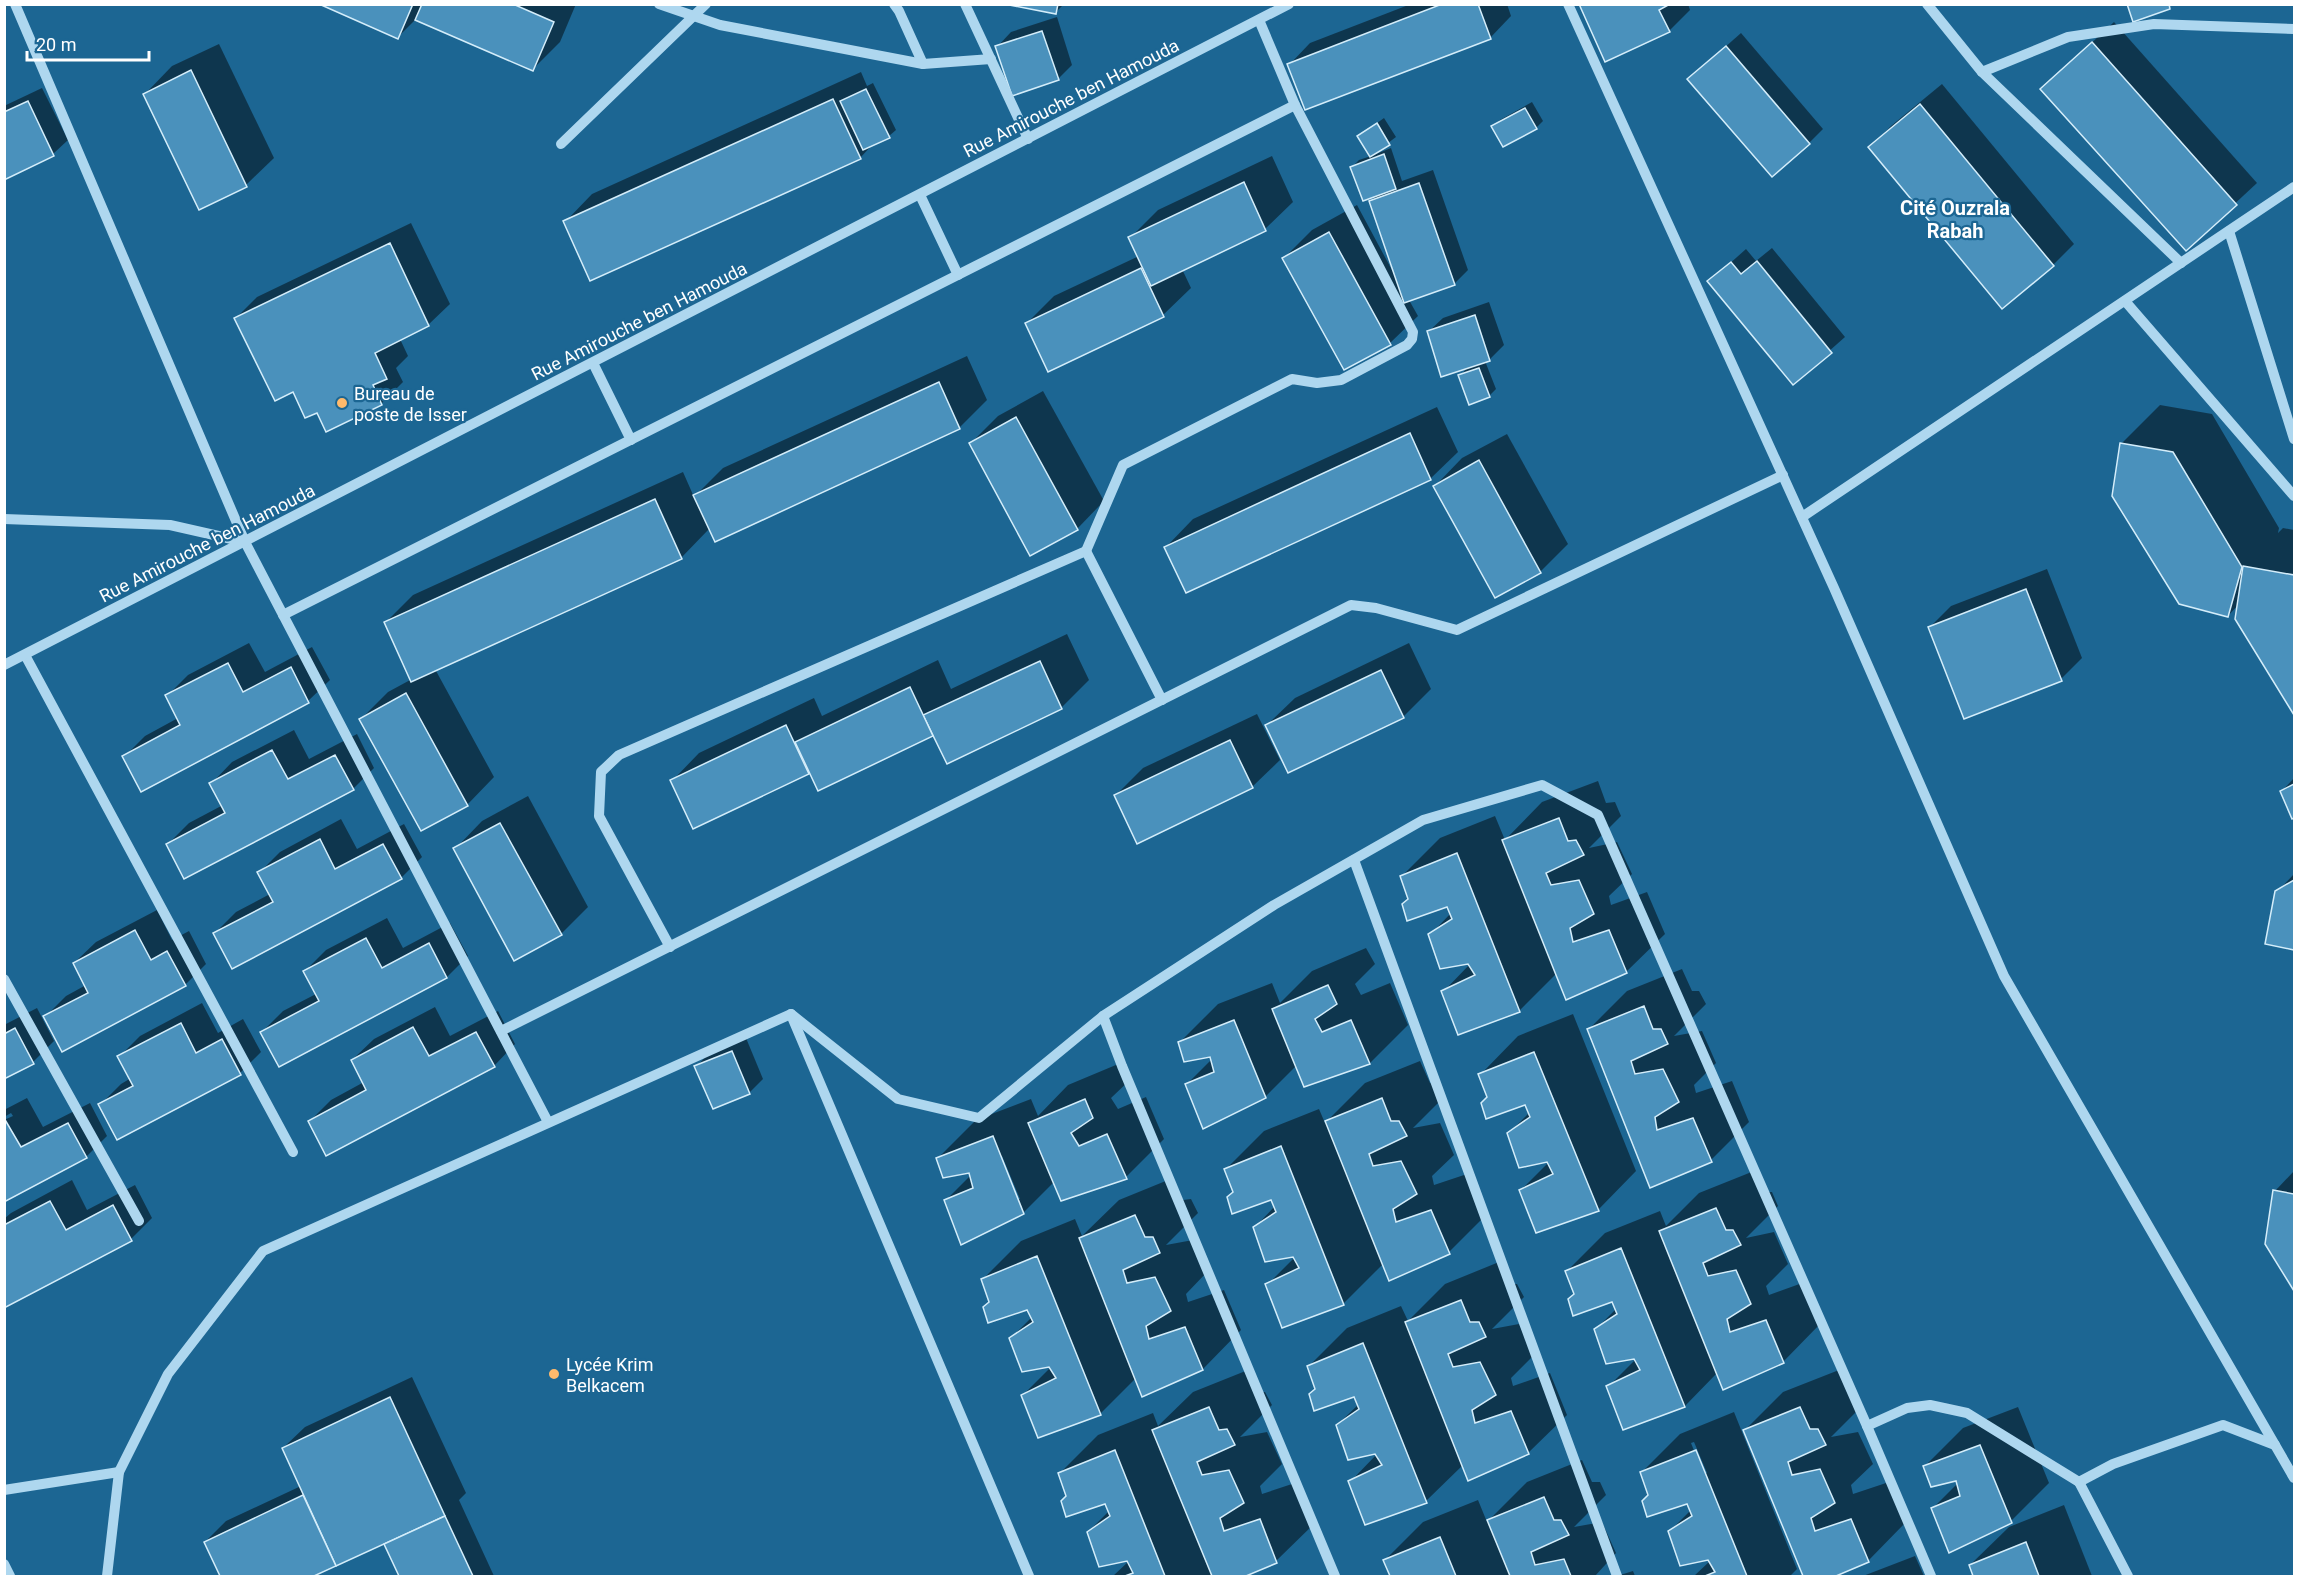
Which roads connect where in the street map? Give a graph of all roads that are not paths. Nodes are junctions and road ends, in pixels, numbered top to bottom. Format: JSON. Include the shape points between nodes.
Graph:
{"nodes":[{"id":1,"x":15,"y":4,"type":"edge"},
{"id":2,"x":659,"y":4,"type":"edge"},
{"id":3,"x":706,"y":4,"type":"edge"},
{"id":4,"x":894,"y":4,"type":"edge"},
{"id":5,"x":965,"y":4,"type":"edge"},
{"id":6,"x":1288,"y":4,"type":"edge"},
{"id":7,"x":1568,"y":4,"type":"edge"},
{"id":8,"x":1927,"y":4,"type":"edge"},
{"id":9,"x":695,"y":17,"type":"junction"},
{"id":10,"x":1259,"y":20,"type":"junction"},
{"id":11,"x":2295,"y":29,"type":"edge"},
{"id":12,"x":991,"y":59,"type":"junction"},
{"id":13,"x":922,"y":64,"type":"junction"},
{"id":14,"x":1982,"y":72,"type":"junction"},
{"id":15,"x":1295,"y":105,"type":"junction"},
{"id":16,"x":1028,"y":140,"type":"junction"},
{"id":17,"x":561,"y":144,"type":"dead end"},
{"id":18,"x":2295,"y":187,"type":"edge"},
{"id":19,"x":920,"y":195,"type":"junction"},
{"id":20,"x":2229,"y":231,"type":"junction"},
{"id":21,"x":2181,"y":263,"type":"junction"},
{"id":22,"x":958,"y":275,"type":"junction"},
{"id":23,"x":2125,"y":301,"type":"junction"},
{"id":24,"x":593,"y":363,"type":"junction"},
{"id":25,"x":2295,"y":439,"type":"edge"},
{"id":26,"x":631,"y":440,"type":"junction"},
{"id":27,"x":1783,"y":475,"type":"junction"},
{"id":28,"x":2295,"y":496,"type":"edge"},
{"id":29,"x":1802,"y":517,"type":"junction"},
{"id":30,"x":4,"y":519,"type":"edge"},
{"id":31,"x":245,"y":542,"type":"junction"},
{"id":32,"x":1086,"y":551,"type":"junction"},
{"id":33,"x":283,"y":615,"type":"junction"},
{"id":34,"x":25,"y":655,"type":"junction"},
{"id":35,"x":4,"y":665,"type":"edge"},
{"id":36,"x":1162,"y":700,"type":"junction"},
{"id":37,"x":1354,"y":860,"type":"junction"},
{"id":38,"x":670,"y":947,"type":"junction"},
{"id":39,"x":4,"y":979,"type":"edge"},
{"id":40,"x":791,"y":1014,"type":"junction"},
{"id":41,"x":1103,"y":1016,"type":"junction"},
{"id":42,"x":501,"y":1031,"type":"junction"},
{"id":43,"x":548,"y":1122,"type":"junction"},
{"id":44,"x":293,"y":1152,"type":"dead end"},
{"id":45,"x":139,"y":1221,"type":"dead end"},
{"id":46,"x":1867,"y":1426,"type":"junction"},
{"id":47,"x":2275,"y":1445,"type":"junction"},
{"id":48,"x":118,"y":1472,"type":"junction"},
{"id":49,"x":2295,"y":1478,"type":"edge"},
{"id":50,"x":2079,"y":1482,"type":"junction"},
{"id":51,"x":4,"y":1490,"type":"edge"},
{"id":52,"x":4,"y":1564,"type":"edge"},
{"id":53,"x":10,"y":1576,"type":"edge"},
{"id":54,"x":107,"y":1576,"type":"edge"},
{"id":55,"x":1029,"y":1576,"type":"edge"},
{"id":56,"x":1335,"y":1576,"type":"edge"},
{"id":57,"x":1617,"y":1576,"type":"edge"},
{"id":58,"x":1931,"y":1576,"type":"edge"},
{"id":59,"x":2128,"y":1576,"type":"edge"}],
"edges":[{"from":1,"to":31,"type":"street"},
{"from":2,"to":9,"type":"street"},
{"from":3,"to":9,"type":"street"},
{"from":4,"to":13,"type":"street"},
{"from":5,"to":12,"type":"street"},
{"from":6,"to":10,"type":"street","name":"Rue Amirouche ben Hamouda"},
{"from":7,"to":27,"type":"street"},
{"from":8,"to":14,"type":"street"},
{"from":9,"to":13,"type":"street","via":[[720,26]]},
{"from":9,"to":17,"type":"street"},
{"from":10,"to":15,"type":"street"},
{"from":10,"to":16,"type":"street","name":"Rue Amirouche ben Hamouda"},
{"from":11,"to":14,"type":"street","via":[[2154,24],[2068,37]]},
{"from":12,"to":13,"type":"street"},
{"from":12,"to":16,"type":"street"},
{"from":14,"to":21,"type":"street"},
{"from":15,"to":22,"type":"street"},
{"from":15,"to":32,"type":"street","via":[[1413,332],[1412,339],[1341,380],[1317,383],[1292,379],[1123,465]]},
{"from":16,"to":19,"type":"street","name":"Rue Amirouche ben Hamouda"},
{"from":18,"to":20,"type":"street"},
{"from":19,"to":22,"type":"street"},
{"from":19,"to":24,"type":"street","name":"Rue Amirouche ben Hamouda"},
{"from":20,"to":21,"type":"street"},
{"from":20,"to":25,"type":"street"},
{"from":21,"to":23,"type":"street"},
{"from":22,"to":26,"type":"street"},
{"from":23,"to":28,"type":"street"},
{"from":23,"to":29,"type":"street"},
{"from":24,"to":26,"type":"street"},
{"from":24,"to":31,"type":"street","name":"Rue Amirouche ben Hamouda"},
{"from":26,"to":33,"type":"street"},
{"from":27,"to":29,"type":"street"},
{"from":27,"to":36,"type":"street","via":[[1457,630],[1351,605]]},
{"from":29,"to":47,"type":"street","via":[[2004,976]]},
{"from":30,"to":31,"type":"street","via":[[170,525]]},
{"from":31,"to":33,"type":"street"},
{"from":31,"to":34,"type":"street","name":"Rue Amirouche ben Hamouda"},
{"from":32,"to":36,"type":"street"},
{"from":32,"to":38,"type":"street","via":[[619,755],[601,772],[599,816]]},
{"from":33,"to":42,"type":"street"},
{"from":34,"to":35,"type":"street","name":"Rue Amirouche ben Hamouda"},
{"from":34,"to":44,"type":"street"},
{"from":36,"to":38,"type":"street"},
{"from":37,"to":41,"type":"street","via":[[1274,905]]},
{"from":37,"to":46,"type":"street","via":[[1423,820],[1542,786],[1598,815]]},
{"from":37,"to":57,"type":"street"},
{"from":38,"to":42,"type":"street"},
{"from":39,"to":45,"type":"street"},
{"from":40,"to":41,"type":"street","via":[[898,1099],[979,1118]]},
{"from":40,"to":43,"type":"street"},
{"from":40,"to":55,"type":"street"},
{"from":41,"to":56,"type":"street"},
{"from":42,"to":43,"type":"street"},
{"from":43,"to":48,"type":"street","via":[[262,1251],[168,1374]]},
{"from":46,"to":50,"type":"street","via":[[1907,1408],[1930,1405],[1967,1413]]},
{"from":46,"to":58,"type":"street"},
{"from":47,"to":49,"type":"street"},
{"from":47,"to":50,"type":"street","via":[[2223,1425],[2113,1464]]},
{"from":48,"to":51,"type":"street"},
{"from":48,"to":54,"type":"street"},
{"from":50,"to":59,"type":"street"},
{"from":52,"to":53,"type":"street"}]}
